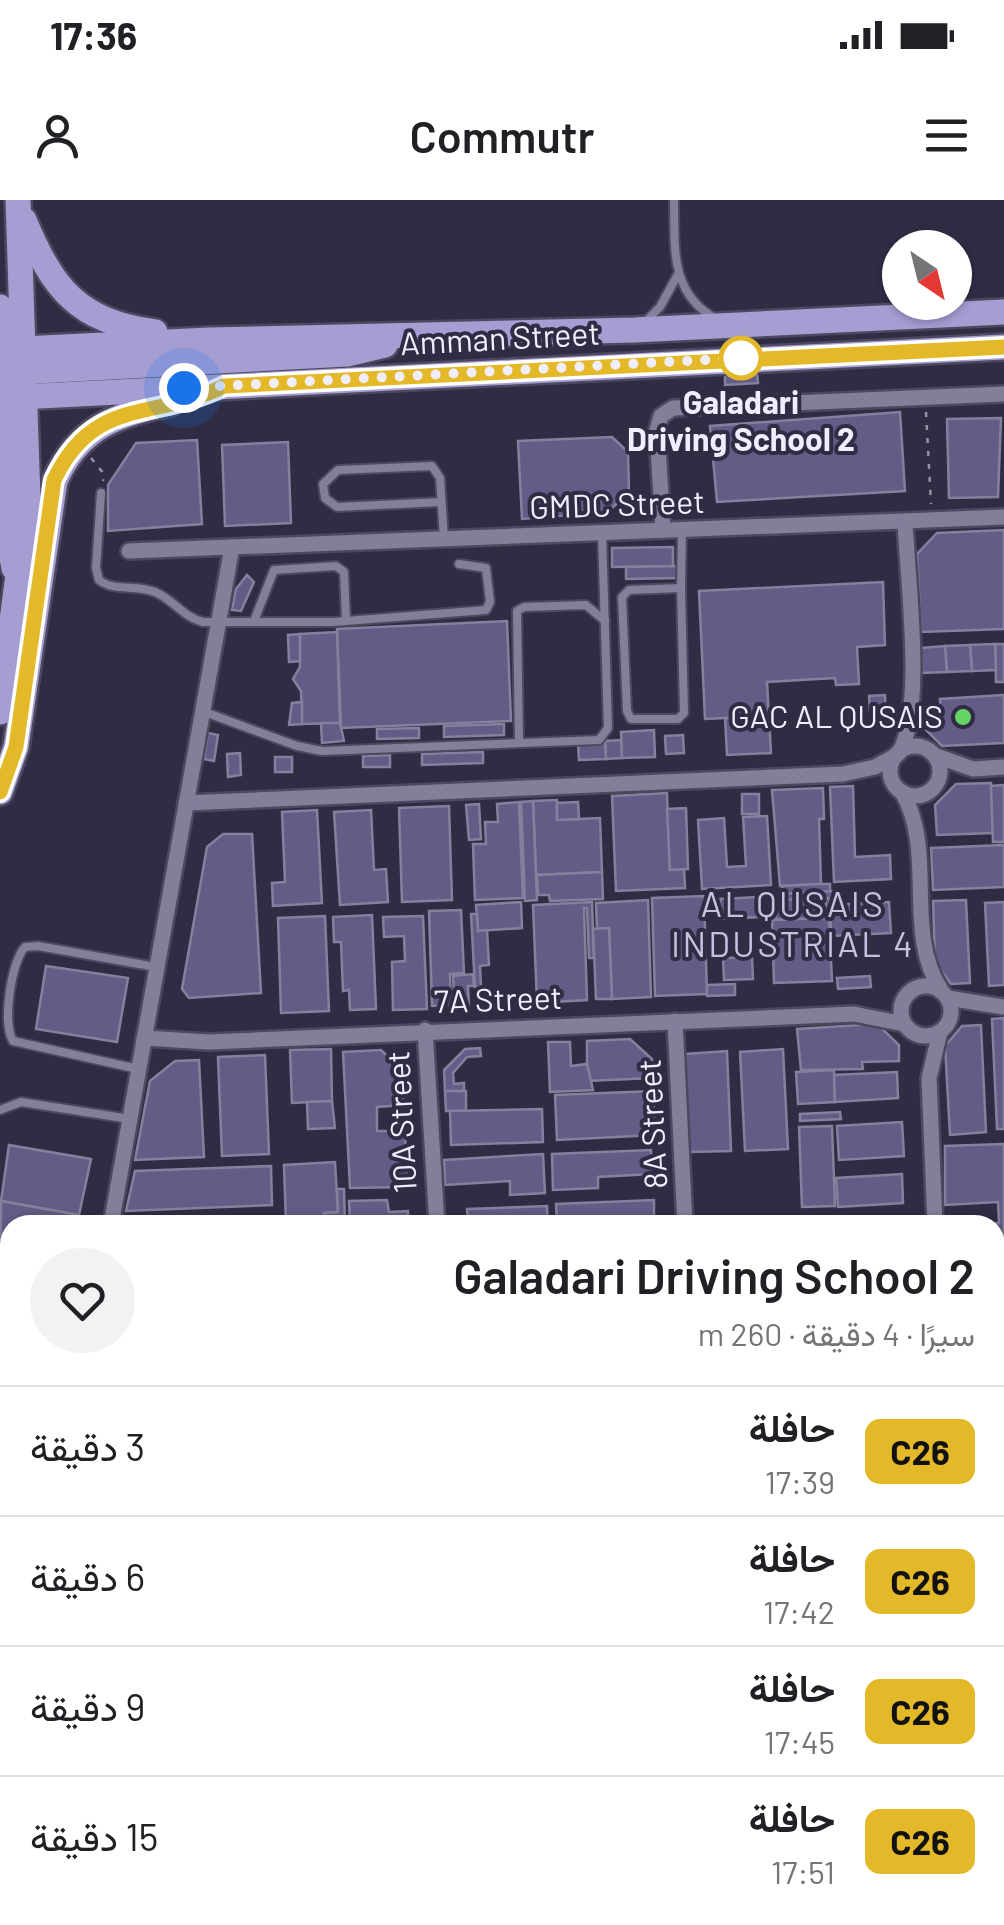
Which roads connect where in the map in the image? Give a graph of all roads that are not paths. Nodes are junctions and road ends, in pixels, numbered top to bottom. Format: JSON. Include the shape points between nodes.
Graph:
{"nodes":[{"id":1,"x":674,"y":200,"type":"edge"},
{"id":2,"x":18,"y":204,"type":"edge"},
{"id":3,"x":677,"y":276,"type":"junction"},
{"id":4,"x":0,"y":308,"type":"edge"},
{"id":5,"x":1004,"y":312,"type":"edge"},
{"id":6,"x":730,"y":324,"type":"junction"},
{"id":7,"x":634,"y":330,"type":"junction"},
{"id":8,"x":413,"y":334,"type":"junction"},
{"id":9,"x":209,"y":340,"type":"junction"},
{"id":10,"x":1004,"y":347,"type":"edge"},
{"id":11,"x":9,"y":373,"type":"edge"},
{"id":12,"x":224,"y":386,"type":"junction"},
{"id":13,"x":1004,"y":394,"type":"edge"},
{"id":14,"x":102,"y":494,"type":"road end"},
{"id":15,"x":442,"y":502,"type":"junction"},
{"id":16,"x":1004,"y":518,"type":"edge"},
{"id":17,"x":905,"y":521,"type":"junction"},
{"id":18,"x":663,"y":530,"type":"junction"},
{"id":19,"x":682,"y":530,"type":"junction"},
{"id":20,"x":602,"y":533,"type":"junction"},
{"id":21,"x":444,"y":538,"type":"junction"},
{"id":22,"x":232,"y":547,"type":"junction"},
{"id":23,"x":129,"y":551,"type":"dead end"},
{"id":24,"x":460,"y":564,"type":"dead end"},
{"id":25,"x":682,"y":588,"type":"junction"},
{"id":26,"x":605,"y":620,"type":"junction"},
{"id":27,"x":346,"y":621,"type":"junction"},
{"id":28,"x":218,"y":622,"type":"junction"},
{"id":29,"x":254,"y":622,"type":"junction"},
{"id":30,"x":912,"y":692,"type":"junction"},
{"id":31,"x":202,"y":711,"type":"junction"},
{"id":32,"x":0,"y":712,"type":"edge"},
{"id":33,"x":519,"y":743,"type":"junction"},
{"id":34,"x":933,"y":753,"type":"junction"},
{"id":35,"x":898,"y":754,"type":"junction"},
{"id":36,"x":1004,"y":767,"type":"edge"},
{"id":37,"x":973,"y":768,"type":"junction"},
{"id":38,"x":843,"y":774,"type":"junction"},
{"id":39,"x":898,"y":788,"type":"junction"},
{"id":40,"x":933,"y":788,"type":"junction"},
{"id":41,"x":0,"y":792,"type":"edge"},
{"id":42,"x":186,"y":803,"type":"junction"},
{"id":43,"x":918,"y":827,"type":"junction"},
{"id":44,"x":923,"y":936,"type":"junction"},
{"id":45,"x":156,"y":967,"type":"junction"},
{"id":46,"x":907,"y":994,"type":"junction"},
{"id":47,"x":944,"y":994,"type":"junction"},
{"id":48,"x":1002,"y":1007,"type":"edge"},
{"id":49,"x":854,"y":1014,"type":"junction"},
{"id":50,"x":674,"y":1021,"type":"junction"},
{"id":51,"x":944,"y":1028,"type":"junction"},
{"id":52,"x":908,"y":1029,"type":"junction"},
{"id":53,"x":425,"y":1030,"type":"junction"},
{"id":54,"x":144,"y":1038,"type":"junction"},
{"id":55,"x":138,"y":1069,"type":"junction"},
{"id":56,"x":929,"y":1078,"type":"junction"},
{"id":57,"x":0,"y":1110,"type":"edge"},
{"id":58,"x":130,"y":1119,"type":"junction"},
{"id":59,"x":114,"y":1215,"type":"edge"},
{"id":60,"x":434,"y":1215,"type":"edge"},
{"id":61,"x":685,"y":1215,"type":"edge"},
{"id":62,"x":935,"y":1215,"type":"edge"}],
"edges":[{"from":1,"to":3,"type":"lane"},
{"from":2,"to":9,"type":"main road","via":[[47,271],[84,310],[124,328]]},
{"from":2,"to":11,"type":"main road"},
{"from":3,"to":6,"type":"lane","via":[[697,306]]},
{"from":3,"to":7,"type":"lane","via":[[660,307]]},
{"from":4,"to":11,"type":"main road"},
{"from":5,"to":6,"type":"main road","name":"Amman Street"},
{"from":6,"to":7,"type":"main road","name":"Amman Street"},
{"from":7,"to":8,"type":"main road","name":"Amman Street"},
{"from":8,"to":9,"type":"main road","name":"Amman Street"},
{"from":8,"to":11,"type":"main road","via":[[347,354]]},
{"from":9,"to":11,"type":"main road","name":"Amman Street"},
{"from":10,"to":12,"type":"main road","name":"Amman Street"},
{"from":11,"to":12,"type":"main road","name":"Amman Street"},
{"from":11,"to":32,"type":"main road","via":[[8,538],[19,582]]},
{"from":12,"to":41,"type":"main road","via":[[126,412],[78,441],[62,464],[49,502],[16,747]]},
{"from":13,"to":18,"type":"street","via":[[666,411],[657,430]]},
{"from":14,"to":28,"type":"lane","via":[[99,580],[152,590],[190,618]]},
{"from":15,"to":15,"type":"lane","via":[[440,474],[428,465],[338,470],[322,488],[328,502],[342,508]]},
{"from":15,"to":21,"type":"lane"},
{"from":16,"to":17,"type":"street","name":"GMDC Street"},
{"from":17,"to":19,"type":"street","name":"GMDC Street"},
{"from":17,"to":30,"type":"street"},
{"from":18,"to":19,"type":"street","name":"GMDC Street"},
{"from":18,"to":20,"type":"street","name":"GMDC Street"},
{"from":19,"to":25,"type":"lane"},
{"from":20,"to":21,"type":"street","name":"GMDC Street"},
{"from":20,"to":26,"type":"lane"},
{"from":21,"to":22,"type":"street","name":"GMDC Street"},
{"from":22,"to":23,"type":"street","name":"GMDC Street"},
{"from":22,"to":28,"type":"street"},
{"from":24,"to":27,"type":"lane","via":[[486,568],[486,610]]},
{"from":25,"to":25,"type":"lane","via":[[684,714],[631,720],[622,597],[629,590]]},
{"from":26,"to":33,"type":"lane","via":[[606,736]]},
{"from":26,"to":33,"type":"lane","via":[[586,605],[517,612]]},
{"from":27,"to":29,"type":"lane"},
{"from":27,"to":29,"type":"lane","via":[[344,572],[336,566],[274,570]]},
{"from":28,"to":29,"type":"lane"},
{"from":28,"to":31,"type":"street"},
{"from":30,"to":34,"type":"street","via":[[920,731]]},
{"from":30,"to":35,"type":"street","via":[[908,733]]},
{"from":31,"to":33,"type":"lane","via":[[322,751]]},
{"from":31,"to":42,"type":"street"},
{"from":34,"to":35,"type":"street","via":[[918,746]]},
{"from":34,"to":37,"type":"street"},
{"from":34,"to":40,"type":"street","via":[[940,771]]},
{"from":35,"to":38,"type":"street"},
{"from":35,"to":39,"type":"street","via":[[891,773]]},
{"from":36,"to":37,"type":"street"},
{"from":37,"to":40,"type":"street"},
{"from":38,"to":39,"type":"street"},
{"from":38,"to":42,"type":"street"},
{"from":39,"to":40,"type":"street","via":[[914,796]]},
{"from":39,"to":43,"type":"street"},
{"from":40,"to":43,"type":"street"},
{"from":42,"to":45,"type":"street"},
{"from":43,"to":44,"type":"street"},
{"from":44,"to":46,"type":"street"},
{"from":44,"to":47,"type":"street"},
{"from":45,"to":54,"type":"street"},
{"from":45,"to":55,"type":"lane","via":[[38,946],[25,947],[18,957],[8,1028],[13,1041]]},
{"from":46,"to":47,"type":"street","via":[[930,986]]},
{"from":46,"to":49,"type":"street"},
{"from":46,"to":52,"type":"street"},
{"from":47,"to":48,"type":"street"},
{"from":47,"to":51,"type":"street","via":[[951,1012]]},
{"from":48,"to":51,"type":"street"},
{"from":49,"to":50,"type":"street","name":"7A Street"},
{"from":49,"to":52,"type":"street"},
{"from":50,"to":53,"type":"street","name":"7A Street"},
{"from":50,"to":61,"type":"street","name":"8A Street"},
{"from":51,"to":52,"type":"street","via":[[924,1036]]},
{"from":51,"to":56,"type":"street"},
{"from":52,"to":56,"type":"street"},
{"from":53,"to":54,"type":"street","name":"7A Street","via":[[208,1042]]},
{"from":53,"to":60,"type":"street","name":"10A Street"},
{"from":54,"to":55,"type":"street"},
{"from":55,"to":58,"type":"street"},
{"from":56,"to":62,"type":"street"},
{"from":57,"to":58,"type":"lane","via":[[20,1102]]},
{"from":58,"to":59,"type":"street"}]}
